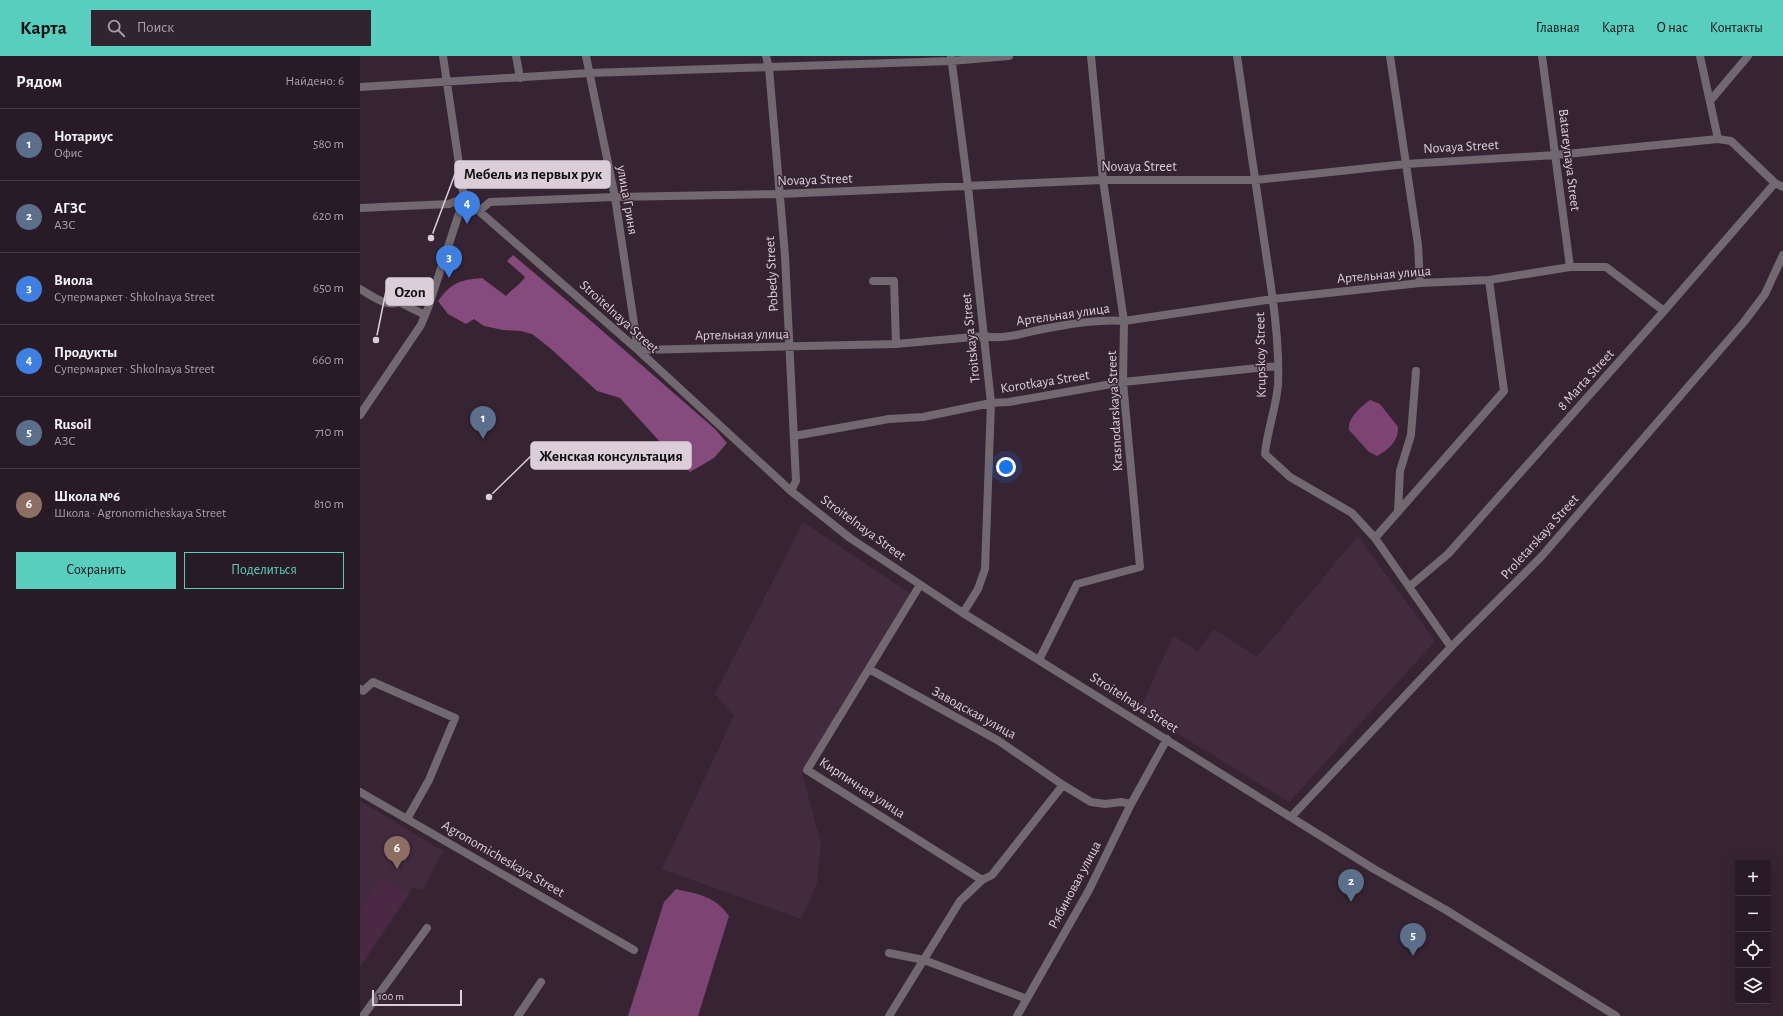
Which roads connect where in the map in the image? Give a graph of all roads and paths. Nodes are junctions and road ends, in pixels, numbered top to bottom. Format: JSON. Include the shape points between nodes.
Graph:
{"nodes":[{"id":1,"x":443,"y":56,"type":"edge"},
{"id":2,"x":516,"y":56,"type":"edge"},
{"id":3,"x":586,"y":56,"type":"edge"},
{"id":4,"x":766,"y":56,"type":"edge"},
{"id":5,"x":1009,"y":56,"type":"edge"},
{"id":6,"x":1091,"y":56,"type":"edge"},
{"id":7,"x":1237,"y":56,"type":"edge"},
{"id":8,"x":1390,"y":56,"type":"edge"},
{"id":9,"x":1542,"y":56,"type":"edge"},
{"id":10,"x":1700,"y":56,"type":"edge"},
{"id":11,"x":1748,"y":56,"type":"edge"},
{"id":12,"x":951,"y":58,"type":"edge"},
{"id":13,"x":769,"y":68,"type":"junction"},
{"id":14,"x":589,"y":73,"type":"junction"},
{"id":15,"x":520,"y":78,"type":"junction"},
{"id":16,"x":446,"y":83,"type":"junction"},
{"id":17,"x":360,"y":87,"type":"edge"},
{"id":18,"x":1710,"y":101,"type":"junction"},
{"id":19,"x":1718,"y":139,"type":"junction"},
{"id":20,"x":1556,"y":155,"type":"junction"},
{"id":21,"x":1406,"y":164,"type":"junction"},
{"id":22,"x":1103,"y":180,"type":"junction"},
{"id":23,"x":1255,"y":180,"type":"junction"},
{"id":24,"x":1775,"y":183,"type":"junction"},
{"id":25,"x":968,"y":187,"type":"junction"},
{"id":26,"x":1783,"y":187,"type":"edge"},
{"id":27,"x":779,"y":194,"type":"junction"},
{"id":28,"x":614,"y":197,"type":"junction"},
{"id":29,"x":464,"y":198,"type":"junction"},
{"id":30,"x":360,"y":208,"type":"edge"},
{"id":31,"x":479,"y":211,"type":"junction"},
{"id":32,"x":1783,"y":255,"type":"edge"},
{"id":33,"x":1570,"y":267,"type":"junction"},
{"id":34,"x":1489,"y":280,"type":"junction"},
{"id":35,"x":873,"y":281,"type":"dead end"},
{"id":36,"x":1420,"y":283,"type":"junction"},
{"id":37,"x":360,"y":289,"type":"edge"},
{"id":38,"x":1273,"y":299,"type":"junction"},
{"id":39,"x":1664,"y":311,"type":"junction"},
{"id":40,"x":425,"y":315,"type":"junction"},
{"id":41,"x":1124,"y":322,"type":"junction"},
{"id":42,"x":984,"y":336,"type":"junction"},
{"id":43,"x":896,"y":344,"type":"junction"},
{"id":44,"x":789,"y":347,"type":"junction"},
{"id":45,"x":638,"y":350,"type":"junction"},
{"id":46,"x":1277,"y":366,"type":"junction"},
{"id":47,"x":1416,"y":371,"type":"dead end"},
{"id":48,"x":1123,"y":382,"type":"junction"},
{"id":49,"x":991,"y":403,"type":"junction"},
{"id":50,"x":360,"y":415,"type":"edge"},
{"id":51,"x":794,"y":436,"type":"junction"},
{"id":52,"x":791,"y":490,"type":"junction"},
{"id":53,"x":1398,"y":512,"type":"junction"},
{"id":54,"x":1375,"y":538,"type":"junction"},
{"id":55,"x":920,"y":585,"type":"junction"},
{"id":56,"x":1408,"y":587,"type":"junction"},
{"id":57,"x":963,"y":613,"type":"junction"},
{"id":58,"x":1451,"y":647,"type":"junction"},
{"id":59,"x":1039,"y":660,"type":"junction"},
{"id":60,"x":869,"y":669,"type":"junction"},
{"id":61,"x":362,"y":690,"type":"edge"},
{"id":62,"x":1167,"y":739,"type":"junction"},
{"id":63,"x":1063,"y":785,"type":"junction"},
{"id":64,"x":360,"y":792,"type":"edge"},
{"id":65,"x":1131,"y":804,"type":"junction"},
{"id":66,"x":1292,"y":816,"type":"junction"},
{"id":67,"x":407,"y":819,"type":"junction"},
{"id":68,"x":982,"y":880,"type":"junction"},
{"id":69,"x":427,"y":928,"type":"dead end"},
{"id":70,"x":634,"y":950,"type":"dead end"},
{"id":71,"x":890,"y":953,"type":"dead end"},
{"id":72,"x":924,"y":960,"type":"junction"},
{"id":73,"x":541,"y":982,"type":"dead end"},
{"id":74,"x":1027,"y":999,"type":"junction"},
{"id":75,"x":363,"y":1016,"type":"edge"},
{"id":76,"x":518,"y":1016,"type":"edge"},
{"id":77,"x":889,"y":1016,"type":"edge"},
{"id":78,"x":1017,"y":1016,"type":"edge"},
{"id":79,"x":1616,"y":1016,"type":"edge"}],
"edges":[{"from":1,"to":16,"type":"street"},
{"from":2,"to":15,"type":"street"},
{"from":3,"to":14,"type":"street","name":"улица Гриня"},
{"from":4,"to":13,"type":"street","name":"Pobedy Street"},
{"from":5,"to":12,"type":"street"},
{"from":6,"to":22,"type":"street","name":"Krasnodarskaya Street"},
{"from":7,"to":23,"type":"street","name":"Krupskoy Street"},
{"from":8,"to":21,"type":"street"},
{"from":9,"to":20,"type":"street","name":"Batareynaya Street"},
{"from":10,"to":18,"type":"street"},
{"from":11,"to":18,"type":"street"},
{"from":12,"to":13,"type":"street"},
{"from":12,"to":25,"type":"street","name":"Troitskaya Street"},
{"from":13,"to":14,"type":"street"},
{"from":13,"to":27,"type":"street","name":"Pobedy Street"},
{"from":14,"to":15,"type":"street"},
{"from":14,"to":28,"type":"street","name":"улица Гриня"},
{"from":15,"to":16,"type":"street"},
{"from":16,"to":17,"type":"street"},
{"from":16,"to":29,"type":"street"},
{"from":18,"to":19,"type":"street"},
{"from":19,"to":20,"type":"street","name":"Novaya Street"},
{"from":19,"to":24,"type":"street","name":"Novaya Street","via":[[1731,141]]},
{"from":20,"to":21,"type":"street","name":"Novaya Street"},
{"from":20,"to":33,"type":"street","name":"Batareynaya Street"},
{"from":21,"to":23,"type":"street","name":"Novaya Street"},
{"from":21,"to":36,"type":"street","via":[[1418,245]]},
{"from":22,"to":23,"type":"street","name":"Novaya Street"},
{"from":22,"to":25,"type":"street","name":"Novaya Street"},
{"from":22,"to":41,"type":"street","name":"Krasnodarskaya Street"},
{"from":23,"to":38,"type":"street","name":"Krupskoy Street"},
{"from":24,"to":26,"type":"street","name":"Novaya Street"},
{"from":24,"to":39,"type":"street","name":"8 Marta Street"},
{"from":25,"to":27,"type":"street","name":"Novaya Street"},
{"from":25,"to":42,"type":"street","name":"Troitskaya Street"},
{"from":27,"to":28,"type":"street","name":"Novaya Street"},
{"from":27,"to":44,"type":"street","name":"Pobedy Street"},
{"from":28,"to":31,"type":"street","name":"Novaya Street","via":[[490,202]]},
{"from":28,"to":45,"type":"street","name":"улица Гриня"},
{"from":29,"to":30,"type":"street","via":[[449,204]]},
{"from":29,"to":31,"type":"street","name":"Stroitelnaya Street"},
{"from":29,"to":40,"type":"street"},
{"from":31,"to":45,"type":"street","name":"Stroitelnaya Street"},
{"from":32,"to":58,"type":"street","name":"Proletarskaya Street","via":[[1765,294],[1744,322],[1541,557]]},
{"from":33,"to":34,"type":"street","name":"Артельная улица"},
{"from":33,"to":39,"type":"street","name":"Артельная улица","via":[[1606,267]]},
{"from":34,"to":36,"type":"street","name":"Артельная улица"},
{"from":34,"to":53,"type":"street","via":[[1504,391]]},
{"from":35,"to":43,"type":"street","via":[[894,281]]},
{"from":36,"to":38,"type":"street","name":"Артельная улица"},
{"from":37,"to":40,"type":"street","via":[[384,302],[399,302]]},
{"from":38,"to":41,"type":"street","name":"Артельная улица"},
{"from":38,"to":46,"type":"street","name":"Krupskoy Street"},
{"from":39,"to":56,"type":"street","name":"8 Marta Street","via":[[1448,554]]},
{"from":40,"to":50,"type":"street"},
{"from":41,"to":42,"type":"street","name":"Артельная улица","via":[[1114,320],[1053,327],[993,338]]},
{"from":41,"to":48,"type":"street","name":"Krasnodarskaya Street"},
{"from":42,"to":43,"type":"street","name":"Артельная улица"},
{"from":42,"to":49,"type":"street","name":"Troitskaya Street"},
{"from":43,"to":44,"type":"street","name":"Артельная улица"},
{"from":44,"to":45,"type":"street","name":"Артельная улица"},
{"from":44,"to":51,"type":"street","name":"Pobedy Street"},
{"from":45,"to":52,"type":"street","name":"Stroitelnaya Street"},
{"from":46,"to":48,"type":"street","name":"Korotkaya Street"},
{"from":46,"to":54,"type":"street","name":"Krupskoy Street","via":[[1278,386],[1265,454],[1290,477],[1352,513]]},
{"from":47,"to":53,"type":"street","via":[[1411,436],[1400,471]]},
{"from":48,"to":49,"type":"street","name":"Korotkaya Street"},
{"from":48,"to":59,"type":"street","name":"Krasnodarskaya Street","via":[[1140,567],[1077,584]]},
{"from":49,"to":51,"type":"street","name":"Korotkaya Street","via":[[923,417],[889,419]]},
{"from":49,"to":57,"type":"street","name":"Troitskaya Street","via":[[985,569],[978,589]]},
{"from":51,"to":52,"type":"street","name":"Pobedy Street","via":[[796,481]]},
{"from":52,"to":55,"type":"street","name":"Stroitelnaya Street","via":[[850,538]]},
{"from":53,"to":54,"type":"street"},
{"from":54,"to":56,"type":"street","name":"Krupskoy Street"},
{"from":55,"to":57,"type":"street","name":"Stroitelnaya Street"},
{"from":55,"to":60,"type":"street","name":"Кирпичная улица"},
{"from":56,"to":58,"type":"street","name":"Krupskoy Street"},
{"from":57,"to":59,"type":"street","name":"Stroitelnaya Street"},
{"from":58,"to":66,"type":"street","name":"Proletarskaya Street"},
{"from":59,"to":62,"type":"street","name":"Stroitelnaya Street"},
{"from":60,"to":63,"type":"street","name":"Заводская улица","via":[[999,741]]},
{"from":60,"to":68,"type":"street","name":"Кирпичная улица","via":[[807,770]]},
{"from":61,"to":67,"type":"street","via":[[373,682],[455,718],[429,780]]},
{"from":62,"to":65,"type":"street","name":"Рябиновая улица"},
{"from":62,"to":66,"type":"street","name":"Stroitelnaya Street"},
{"from":63,"to":65,"type":"street","name":"Заводская улица","via":[[1091,802]]},
{"from":63,"to":68,"type":"street","via":[[992,875]]},
{"from":64,"to":67,"type":"street","name":"Agronomicheskaya Street"},
{"from":65,"to":74,"type":"street","name":"Рябиновая улица","via":[[1089,890]]},
{"from":66,"to":79,"type":"street","name":"Stroitelnaya Street","via":[[1374,869],[1446,910]]},
{"from":67,"to":70,"type":"street","name":"Agronomicheskaya Street"},
{"from":68,"to":72,"type":"street","via":[[960,901]]},
{"from":69,"to":75,"type":"street"},
{"from":71,"to":72,"type":"street"},
{"from":72,"to":74,"type":"street"},
{"from":72,"to":77,"type":"street"},
{"from":73,"to":76,"type":"street"},
{"from":74,"to":78,"type":"street","name":"Рябиновая улица"}]}
